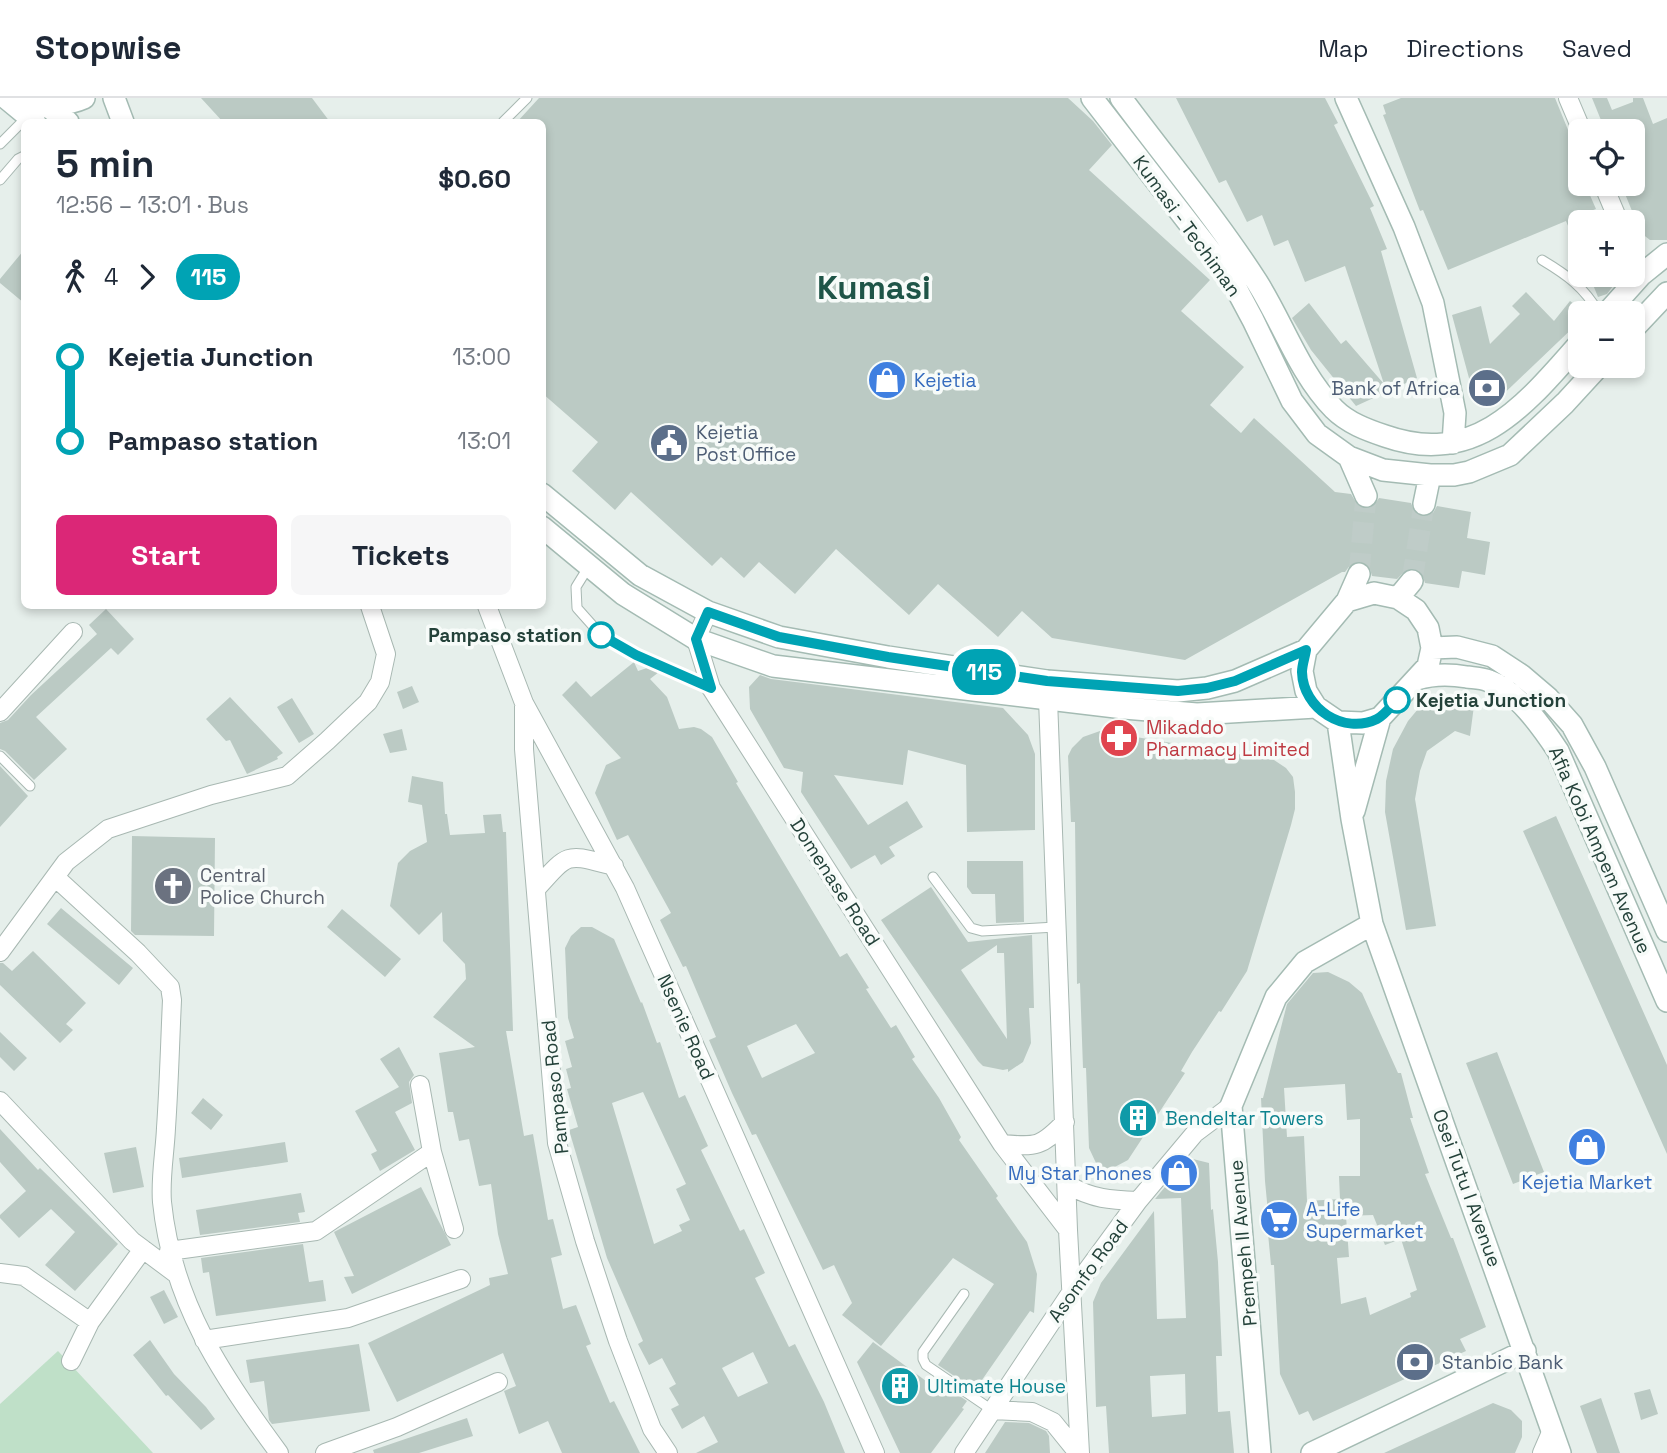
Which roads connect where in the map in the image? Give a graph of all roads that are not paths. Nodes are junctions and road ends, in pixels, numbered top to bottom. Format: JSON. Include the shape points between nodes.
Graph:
{"nodes":[{"id":1,"x":6,"y":98,"type":"edge"},
{"id":2,"x":84,"y":98,"type":"edge"},
{"id":3,"x":114,"y":98,"type":"edge"},
{"id":4,"x":527,"y":98,"type":"edge"},
{"id":5,"x":1092,"y":98,"type":"edge"},
{"id":6,"x":1121,"y":98,"type":"edge"},
{"id":7,"x":1346,"y":98,"type":"edge"},
{"id":8,"x":1568,"y":98,"type":"edge"},
{"id":9,"x":34,"y":110,"type":"edge"},
{"id":10,"x":60,"y":119,"type":"edge"},
{"id":11,"x":121,"y":119,"type":"edge"},
{"id":12,"x":506,"y":119,"type":"edge"},
{"id":13,"x":1577,"y":119,"type":"edge"},
{"id":14,"x":21,"y":123,"type":"edge"},
{"id":15,"x":0,"y":144,"type":"edge"},
{"id":16,"x":21,"y":158,"type":"edge"},
{"id":17,"x":0,"y":180,"type":"edge"},
{"id":18,"x":1667,"y":254,"type":"edge"},
{"id":19,"x":1542,"y":260,"type":"dead end"},
{"id":20,"x":1645,"y":272,"type":"edge"},
{"id":21,"x":1631,"y":287,"type":"edge"},
{"id":22,"x":1667,"y":293,"type":"edge"},
{"id":23,"x":1592,"y":301,"type":"edge"},
{"id":24,"x":1618,"y":301,"type":"edge"},
{"id":25,"x":1645,"y":316,"type":"edge"},
{"id":26,"x":1568,"y":356,"type":"edge"},
{"id":27,"x":1588,"y":378,"type":"edge"},
{"id":28,"x":1454,"y":443,"type":"junction"},
{"id":29,"x":1349,"y":457,"type":"junction"},
{"id":30,"x":1430,"y":475,"type":"junction"},
{"id":31,"x":1366,"y":496,"type":"tunnel mouth"},
{"id":32,"x":546,"y":497,"type":"edge"},
{"id":33,"x":1424,"y":504,"type":"tunnel mouth"},
{"id":34,"x":546,"y":530,"type":"edge"},
{"id":35,"x":589,"y":566,"type":"junction"},
{"id":36,"x":1359,"y":574,"type":"tunnel mouth"},
{"id":37,"x":1412,"y":581,"type":"tunnel mouth"},
{"id":38,"x":1398,"y":598,"type":"junction"},
{"id":39,"x":1347,"y":601,"type":"junction"},
{"id":40,"x":371,"y":609,"type":"edge"},
{"id":41,"x":488,"y":609,"type":"edge"},
{"id":42,"x":708,"y":612,"type":"junction"},
{"id":43,"x":73,"y":632,"type":"dead end"},
{"id":44,"x":696,"y":639,"type":"junction"},
{"id":45,"x":1432,"y":648,"type":"junction"},
{"id":46,"x":1306,"y":650,"type":"junction"},
{"id":47,"x":1417,"y":680,"type":"junction"},
{"id":48,"x":711,"y":688,"type":"junction"},
{"id":49,"x":1048,"y":699,"type":"junction"},
{"id":50,"x":524,"y":703,"type":"junction"},
{"id":51,"x":1316,"y":707,"type":"junction"},
{"id":52,"x":0,"y":712,"type":"edge"},
{"id":53,"x":1380,"y":718,"type":"junction"},
{"id":54,"x":1338,"y":722,"type":"junction"},
{"id":55,"x":0,"y":756,"type":"edge"},
{"id":56,"x":30,"y":786,"type":"dead end"},
{"id":57,"x":1352,"y":819,"type":"junction"},
{"id":58,"x":614,"y":866,"type":"junction"},
{"id":59,"x":55,"y":877,"type":"junction"},
{"id":60,"x":933,"y":877,"type":"dead end"},
{"id":61,"x":537,"y":888,"type":"junction"},
{"id":62,"x":1372,"y":924,"type":"junction"},
{"id":63,"x":1056,"y":927,"type":"junction"},
{"id":64,"x":1667,"y":931,"type":"edge"},
{"id":65,"x":0,"y":952,"type":"edge"},
{"id":66,"x":1667,"y":1001,"type":"edge"},
{"id":67,"x":420,"y":1085,"type":"dead end"},
{"id":68,"x":0,"y":1101,"type":"edge"},
{"id":69,"x":1231,"y":1106,"type":"junction"},
{"id":70,"x":1065,"y":1122,"type":"junction"},
{"id":71,"x":1002,"y":1144,"type":"junction"},
{"id":72,"x":432,"y":1152,"type":"junction"},
{"id":73,"x":1068,"y":1185,"type":"junction"},
{"id":74,"x":1138,"y":1201,"type":"junction"},
{"id":75,"x":454,"y":1229,"type":"dead end"},
{"id":76,"x":1068,"y":1230,"type":"junction"},
{"id":77,"x":143,"y":1249,"type":"junction"},
{"id":78,"x":169,"y":1251,"type":"junction"},
{"id":79,"x":0,"y":1273,"type":"edge"},
{"id":80,"x":175,"y":1273,"type":"junction"},
{"id":81,"x":461,"y":1279,"type":"dead end"},
{"id":82,"x":1072,"y":1291,"type":"junction"},
{"id":83,"x":964,"y":1294,"type":"dead end"},
{"id":84,"x":90,"y":1322,"type":"junction"},
{"id":85,"x":204,"y":1340,"type":"junction"},
{"id":86,"x":1525,"y":1352,"type":"junction"},
{"id":87,"x":71,"y":1361,"type":"dead end"},
{"id":88,"x":498,"y":1382,"type":"dead end"},
{"id":89,"x":992,"y":1410,"type":"junction"},
{"id":90,"x":1552,"y":1430,"type":"junction"},
{"id":91,"x":279,"y":1453,"type":"edge"},
{"id":92,"x":325,"y":1453,"type":"edge"},
{"id":93,"x":668,"y":1453,"type":"edge"},
{"id":94,"x":875,"y":1453,"type":"edge"},
{"id":95,"x":964,"y":1453,"type":"edge"},
{"id":96,"x":1079,"y":1453,"type":"edge"},
{"id":97,"x":1260,"y":1453,"type":"edge"},
{"id":98,"x":1312,"y":1453,"type":"edge"},
{"id":99,"x":1542,"y":1453,"type":"edge"},
{"id":100,"x":1560,"y":1453,"type":"edge"}],
"edges":[{"from":1,"to":9,"type":"main road"},
{"from":2,"to":9,"type":"main road"},
{"from":3,"to":11,"type":"main road"},
{"from":4,"to":12,"type":"lane"},
{"from":5,"to":29,"type":"main road","name":"Kumasi - Techiman","via":[[1229,275],[1292,401],[1317,435]]},
{"from":6,"to":28,"type":"main road","via":[[1251,273],[1306,372],[1335,409],[1362,428],[1399,441],[1425,446]]},
{"from":7,"to":28,"type":"main road","via":[[1433,303],[1455,413]]},
{"from":8,"to":13,"type":"street"},
{"from":9,"to":10,"type":"main road"},
{"from":14,"to":15,"type":"lane"},
{"from":16,"to":17,"type":"lane"},
{"from":18,"to":20,"type":"main road"},
{"from":19,"to":23,"type":"lane","via":[[1572,278]]},
{"from":21,"to":24,"type":"main road"},
{"from":22,"to":25,"type":"main road"},
{"from":26,"to":28,"type":"main road","via":[[1531,398],[1494,427]]},
{"from":27,"to":30,"type":"main road","name":"Kumasi - Techiman","via":[[1510,455],[1469,472]]},
{"from":29,"to":30,"type":"main road","name":"Kumasi - Techiman","via":[[1383,470]]},
{"from":29,"to":31,"type":"main road"},
{"from":30,"to":33,"type":"main road"},
{"from":32,"to":42,"type":"main road","via":[[640,575]]},
{"from":34,"to":35,"type":"main road"},
{"from":35,"to":44,"type":"main road","via":[[623,594]]},
{"from":35,"to":48,"type":"lane","via":[[576,587],[577,608],[601,635]]},
{"from":36,"to":39,"type":"main road"},
{"from":37,"to":38,"type":"main road"},
{"from":38,"to":39,"type":"main road","via":[[1374,593]]},
{"from":38,"to":45,"type":"main road","via":[[1416,610],[1428,628]]},
{"from":39,"to":46,"type":"main road"},
{"from":40,"to":59,"type":"street","via":[[386,654],[380,682],[368,702],[297,768],[287,776],[108,829],[66,862]]},
{"from":41,"to":50,"type":"street","name":"Nsenie Road"},
{"from":42,"to":44,"type":"street"},
{"from":42,"to":46,"type":"main road","via":[[779,637],[888,657],[1047,681],[1178,691],[1235,681]]},
{"from":43,"to":52,"type":"street"},
{"from":44,"to":48,"type":"street","name":"Domenase Road"},
{"from":44,"to":49,"type":"main road","via":[[773,666]]},
{"from":45,"to":47,"type":"main road","via":[[1428,666]]},
{"from":45,"to":64,"type":"main road","name":"Afia Kobi Ampem Avenue","via":[[1457,647],[1492,656],[1548,698],[1572,725]]},
{"from":46,"to":51,"type":"main road","via":[[1302,671],[1306,691]]},
{"from":47,"to":53,"type":"main road"},
{"from":47,"to":66,"type":"main road","name":"Afia Kobi Ampem Avenue","via":[[1458,675],[1490,681],[1538,721],[1558,751]]},
{"from":48,"to":71,"type":"street","name":"Domenase Road"},
{"from":49,"to":51,"type":"main road","via":[[1197,714]]},
{"from":49,"to":63,"type":"street"},
{"from":50,"to":58,"type":"street","name":"Nsenie Road"},
{"from":50,"to":61,"type":"street","name":"Pampaso Road"},
{"from":51,"to":54,"type":"main road"},
{"from":53,"to":54,"type":"main road"},
{"from":53,"to":57,"type":"main road"},
{"from":54,"to":57,"type":"main road","name":"Osei Tutu I Avenue"},
{"from":55,"to":56,"type":"lane"},
{"from":57,"to":62,"type":"main road","name":"Osei Tutu I Avenue"},
{"from":58,"to":61,"type":"street","via":[[577,857],[562,860]]},
{"from":58,"to":94,"type":"street","name":"Nsenie Road"},
{"from":59,"to":65,"type":"street"},
{"from":59,"to":78,"type":"street","via":[[170,987],[162,1199]]},
{"from":60,"to":63,"type":"lane","via":[[971,928]]},
{"from":61,"to":93,"type":"street","name":"Pampaso Road","via":[[558,1143],[584,1241],[618,1341],[652,1429]]},
{"from":62,"to":69,"type":"main road","name":"Prempeh II Avenue","via":[[1305,962],[1276,997]]},
{"from":62,"to":86,"type":"main road","name":"Osei Tutu I Avenue"},
{"from":63,"to":70,"type":"street"},
{"from":67,"to":72,"type":"street"},
{"from":68,"to":77,"type":"street"},
{"from":69,"to":74,"type":"street","name":"Asomfo Road","via":[[1195,1133]]},
{"from":69,"to":97,"type":"main road","name":"Prempeh II Avenue"},
{"from":70,"to":71,"type":"street","via":[[1050,1139],[1039,1143]]},
{"from":70,"to":73,"type":"street"},
{"from":71,"to":76,"type":"street","name":"Domenase Road"},
{"from":72,"to":75,"type":"street"},
{"from":72,"to":78,"type":"street","via":[[316,1231]]},
{"from":73,"to":74,"type":"street","via":[[1087,1196]]},
{"from":73,"to":76,"type":"street"},
{"from":74,"to":82,"type":"street","name":"Asomfo Road"},
{"from":76,"to":82,"type":"street"},
{"from":77,"to":80,"type":"street"},
{"from":77,"to":84,"type":"street"},
{"from":78,"to":80,"type":"street"},
{"from":79,"to":84,"type":"street","via":[[24,1276]]},
{"from":80,"to":85,"type":"street"},
{"from":81,"to":85,"type":"street","via":[[348,1318]]},
{"from":82,"to":89,"type":"street","name":"Asomfo Road"},
{"from":82,"to":96,"type":"street"},
{"from":83,"to":89,"type":"lane","via":[[923,1352],[923,1359]]},
{"from":84,"to":87,"type":"street"},
{"from":85,"to":91,"type":"street"},
{"from":86,"to":90,"type":"main road","name":"Osei Tutu I Avenue"},
{"from":86,"to":98,"type":"main road"},
{"from":88,"to":92,"type":"street"},
{"from":89,"to":95,"type":"street","name":"Asomfo Road"},
{"from":89,"to":96,"type":"street","via":[[1032,1412],[1053,1422]]},
{"from":90,"to":99,"type":"street"},
{"from":90,"to":100,"type":"main road","name":"Osei Tutu I Avenue"}]}
